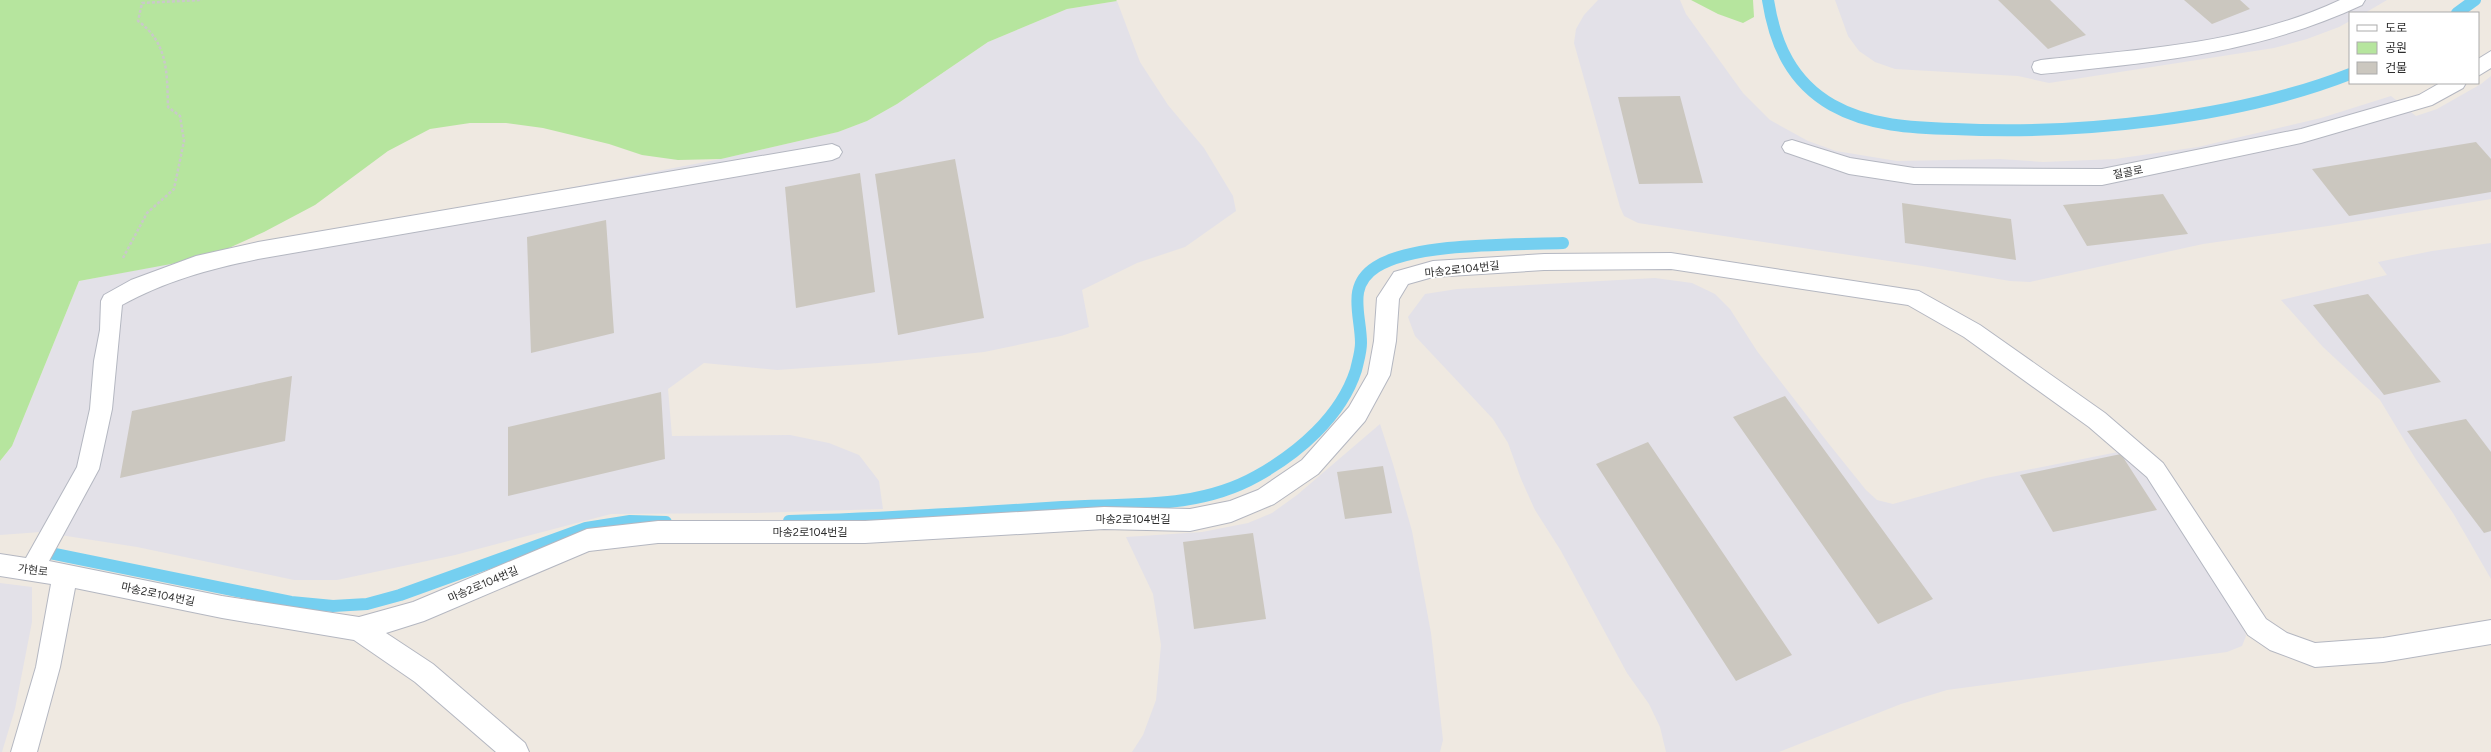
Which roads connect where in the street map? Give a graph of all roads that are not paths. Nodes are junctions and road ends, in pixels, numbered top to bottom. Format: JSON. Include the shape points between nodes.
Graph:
{"nodes":[{"id":1,"x":2356,"y":0,"type":"edge"},
{"id":2,"x":2491,"y":58,"type":"edge"},
{"id":3,"x":2041,"y":67,"type":"dead end"},
{"id":4,"x":2479,"y":68,"type":"edge"},
{"id":5,"x":2454,"y":84,"type":"edge"},
{"id":6,"x":1792,"y":147,"type":"dead end"},
{"id":7,"x":832,"y":152,"type":"dead end"},
{"id":8,"x":0,"y":566,"type":"edge"},
{"id":9,"x":31,"y":571,"type":"junction"},
{"id":10,"x":65,"y":575,"type":"junction"},
{"id":11,"x":359,"y":629,"type":"junction"},
{"id":12,"x":2491,"y":632,"type":"edge"},
{"id":13,"x":24,"y":752,"type":"edge"},
{"id":14,"x":516,"y":752,"type":"edge"}],
"edges":[{"from":1,"to":3,"type":"lane","via":[[2290,29],[2242,40]]},
{"from":2,"to":4,"type":"lane"},
{"from":5,"to":6,"type":"lane","name":"절골로","via":[[2425,100],[2301,136],[2102,177],[1914,176],[1849,166]]},
{"from":7,"to":9,"type":"lane","via":[[415,222],[199,263],[135,286],[112,301],[111,330],[100,408],[88,469]]},
{"from":8,"to":9,"type":"lane","name":"가현로"},
{"from":9,"to":10,"type":"lane","name":"가현로"},
{"from":10,"to":11,"type":"lane","name":"마송2로104번길","via":[[222,607]]},
{"from":10,"to":13,"type":"lane","via":[[48,667]]},
{"from":11,"to":12,"type":"lane","name":"마송2로104번길","via":[[415,613],[587,540],[616,534],[864,532],[1104,518],[1190,520],[1231,511],[1266,497],[1310,466],[1357,414],[1378,375],[1386,341],[1388,298],[1401,278],[1433,269],[1618,260],[1671,261],[1912,297],[1972,331],[2097,420],[2155,470],[2257,627],[2279,642],[2315,655],[2383,650]]},
{"from":11,"to":14,"type":"lane","via":[[424,673]]}]}
